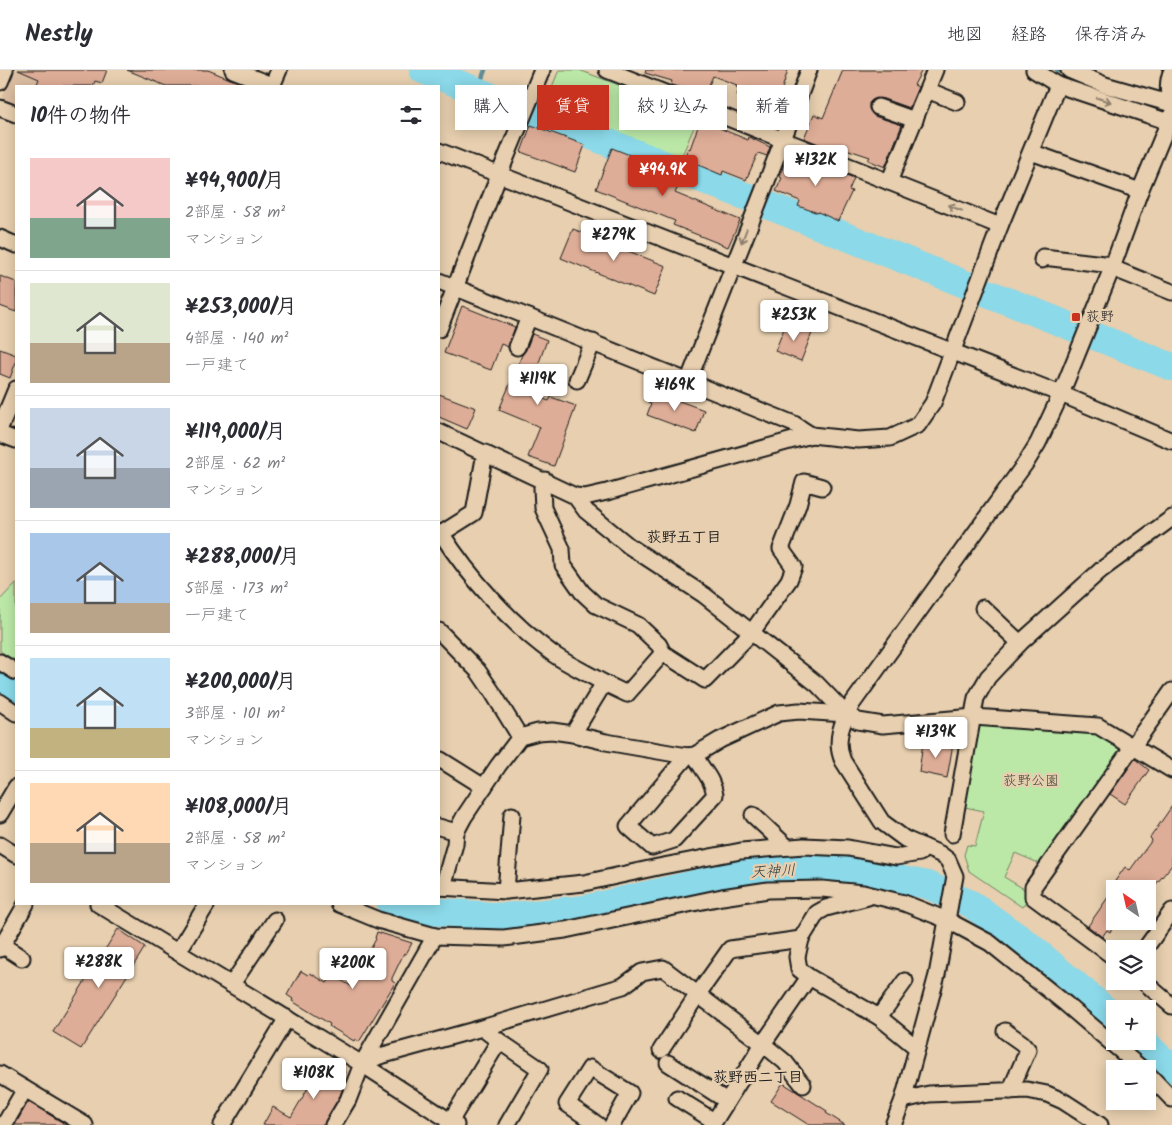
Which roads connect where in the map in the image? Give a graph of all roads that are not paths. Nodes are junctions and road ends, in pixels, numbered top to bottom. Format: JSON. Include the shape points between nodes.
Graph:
{"nodes":[{"id":1,"x":5,"y":70,"type":"edge"},
{"id":2,"x":232,"y":70,"type":"edge"},
{"id":3,"x":279,"y":70,"type":"edge"},
{"id":4,"x":542,"y":70,"type":"edge"},
{"id":5,"x":607,"y":70,"type":"edge"},
{"id":6,"x":809,"y":70,"type":"edge"},
{"id":7,"x":935,"y":70,"type":"edge"},
{"id":8,"x":1034,"y":70,"type":"edge"},
{"id":9,"x":1069,"y":70,"type":"edge"},
{"id":10,"x":1172,"y":70,"type":"edge"},
{"id":11,"x":0,"y":82,"type":"edge"},
{"id":12,"x":270,"y":85,"type":"edge"},
{"id":13,"x":273,"y":85,"type":"edge"},
{"id":14,"x":1058,"y":85,"type":"junction"},
{"id":15,"x":927,"y":90,"type":"junction"},
{"id":16,"x":957,"y":102,"type":"dead end"},
{"id":17,"x":878,"y":106,"type":"dead end"},
{"id":18,"x":0,"y":108,"type":"edge"},
{"id":19,"x":1171,"y":113,"type":"edge"},
{"id":20,"x":15,"y":114,"type":"edge"},
{"id":21,"x":915,"y":120,"type":"junction"},
{"id":22,"x":784,"y":140,"type":"junction"},
{"id":23,"x":440,"y":152,"type":"edge"},
{"id":24,"x":1031,"y":152,"type":"junction"},
{"id":25,"x":499,"y":175,"type":"junction"},
{"id":26,"x":889,"y":182,"type":"junction"},
{"id":27,"x":1140,"y":191,"type":"junction"},
{"id":28,"x":1000,"y":226,"type":"junction"},
{"id":29,"x":0,"y":238,"type":"edge"},
{"id":30,"x":15,"y":245,"type":"edge"},
{"id":31,"x":1043,"y":256,"type":"dead end"},
{"id":32,"x":733,"y":265,"type":"junction"},
{"id":33,"x":1112,"y":267,"type":"junction"},
{"id":34,"x":440,"y":281,"type":"edge"},
{"id":35,"x":455,"y":288,"type":"junction"},
{"id":36,"x":1172,"y":292,"type":"edge"},
{"id":37,"x":529,"y":317,"type":"junction"},
{"id":38,"x":440,"y":327,"type":"edge"},
{"id":39,"x":593,"y":342,"type":"junction"},
{"id":40,"x":517,"y":347,"type":"dead end"},
{"id":41,"x":951,"y":352,"type":"junction"},
{"id":42,"x":577,"y":380,"type":"dead end"},
{"id":43,"x":688,"y":382,"type":"junction"},
{"id":44,"x":15,"y":391,"type":"edge"},
{"id":45,"x":1060,"y":394,"type":"junction"},
{"id":46,"x":0,"y":428,"type":"edge"},
{"id":47,"x":440,"y":432,"type":"edge"},
{"id":48,"x":0,"y":434,"type":"edge"},
{"id":49,"x":811,"y":435,"type":"junction"},
{"id":50,"x":15,"y":440,"type":"edge"},
{"id":51,"x":1172,"y":441,"type":"edge"},
{"id":52,"x":485,"y":453,"type":"junction"},
{"id":53,"x":544,"y":480,"type":"junction"},
{"id":54,"x":822,"y":488,"type":"dead end"},
{"id":55,"x":575,"y":496,"type":"junction"},
{"id":56,"x":1172,"y":518,"type":"edge"},
{"id":57,"x":440,"y":534,"type":"edge"},
{"id":58,"x":983,"y":608,"type":"dead end"},
{"id":59,"x":440,"y":632,"type":"edge"},
{"id":60,"x":752,"y":632,"type":"junction"},
{"id":61,"x":1020,"y":643,"type":"junction"},
{"id":62,"x":663,"y":653,"type":"junction"},
{"id":63,"x":0,"y":662,"type":"edge"},
{"id":64,"x":15,"y":671,"type":"edge"},
{"id":65,"x":604,"y":683,"type":"junction"},
{"id":66,"x":1172,"y":691,"type":"edge"},
{"id":67,"x":0,"y":702,"type":"edge"},
{"id":68,"x":15,"y":711,"type":"edge"},
{"id":69,"x":846,"y":714,"type":"junction"},
{"id":70,"x":974,"y":717,"type":"junction"},
{"id":71,"x":573,"y":734,"type":"junction"},
{"id":72,"x":520,"y":737,"type":"junction"},
{"id":73,"x":1132,"y":746,"type":"junction"},
{"id":74,"x":691,"y":756,"type":"junction"},
{"id":75,"x":441,"y":760,"type":"dead end"},
{"id":76,"x":1172,"y":770,"type":"edge"},
{"id":77,"x":484,"y":787,"type":"junction"},
{"id":78,"x":15,"y":789,"type":"edge"},
{"id":79,"x":0,"y":814,"type":"edge"},
{"id":80,"x":753,"y":814,"type":"dead end"},
{"id":81,"x":512,"y":815,"type":"dead end"},
{"id":82,"x":440,"y":827,"type":"edge"},
{"id":83,"x":456,"y":832,"type":"junction"},
{"id":84,"x":952,"y":834,"type":"dead end"},
{"id":85,"x":0,"y":846,"type":"edge"},
{"id":86,"x":787,"y":847,"type":"junction"},
{"id":87,"x":924,"y":847,"type":"junction"},
{"id":88,"x":15,"y":854,"type":"edge"},
{"id":89,"x":441,"y":887,"type":"edge"},
{"id":90,"x":506,"y":891,"type":"junction"},
{"id":91,"x":874,"y":896,"type":"junction"},
{"id":92,"x":25,"y":905,"type":"edge"},
{"id":93,"x":100,"y":905,"type":"edge"},
{"id":94,"x":206,"y":905,"type":"edge"},
{"id":95,"x":341,"y":905,"type":"edge"},
{"id":96,"x":1172,"y":911,"type":"edge"},
{"id":97,"x":275,"y":920,"type":"dead end"},
{"id":98,"x":947,"y":920,"type":"junction"},
{"id":99,"x":435,"y":936,"type":"junction"},
{"id":100,"x":801,"y":938,"type":"junction"},
{"id":101,"x":1151,"y":940,"type":"edge"},
{"id":102,"x":1,"y":947,"type":"edge"},
{"id":103,"x":1106,"y":951,"type":"edge"},
{"id":104,"x":178,"y":952,"type":"junction"},
{"id":105,"x":22,"y":958,"type":"dead end"},
{"id":106,"x":809,"y":977,"type":"junction"},
{"id":107,"x":905,"y":981,"type":"dead end"},
{"id":108,"x":232,"y":984,"type":"junction"},
{"id":109,"x":1153,"y":990,"type":"edge"},
{"id":110,"x":698,"y":994,"type":"junction"},
{"id":111,"x":1172,"y":1006,"type":"edge"},
{"id":112,"x":879,"y":1017,"type":"junction"},
{"id":113,"x":287,"y":1018,"type":"junction"},
{"id":114,"x":482,"y":1028,"type":"junction"},
{"id":115,"x":1004,"y":1031,"type":"dead end"},
{"id":116,"x":498,"y":1041,"type":"junction"},
{"id":117,"x":763,"y":1044,"type":"junction"},
{"id":118,"x":918,"y":1048,"type":"junction"},
{"id":119,"x":1131,"y":1060,"type":"edge"},
{"id":120,"x":362,"y":1064,"type":"junction"},
{"id":121,"x":0,"y":1074,"type":"edge"},
{"id":122,"x":1156,"y":1082,"type":"edge"},
{"id":123,"x":803,"y":1085,"type":"dead end"},
{"id":124,"x":24,"y":1089,"type":"junction"},
{"id":125,"x":1010,"y":1091,"type":"junction"},
{"id":126,"x":677,"y":1098,"type":"dead end"},
{"id":127,"x":1172,"y":1099,"type":"edge"},
{"id":128,"x":903,"y":1100,"type":"junction"},
{"id":129,"x":727,"y":1101,"type":"junction"},
{"id":130,"x":713,"y":1123,"type":"edge"},
{"id":131,"x":451,"y":1124,"type":"edge"},
{"id":132,"x":4,"y":1125,"type":"edge"},
{"id":133,"x":85,"y":1125,"type":"edge"},
{"id":134,"x":222,"y":1125,"type":"edge"},
{"id":135,"x":333,"y":1125,"type":"edge"},
{"id":136,"x":507,"y":1125,"type":"edge"},
{"id":137,"x":598,"y":1125,"type":"edge"},
{"id":138,"x":612,"y":1125,"type":"edge"},
{"id":139,"x":893,"y":1125,"type":"edge"},
{"id":140,"x":1100,"y":1125,"type":"edge"}],
"edges":[{"from":1,"to":11,"type":"street"},
{"from":2,"to":12,"type":"street"},
{"from":3,"to":13,"type":"street"},
{"from":4,"to":25,"type":"street"},
{"from":5,"to":22,"type":"street"},
{"from":6,"to":22,"type":"street"},
{"from":7,"to":15,"type":"street"},
{"from":8,"to":14,"type":"street"},
{"from":9,"to":19,"type":"street"},
{"from":10,"to":19,"type":"street","via":[[1168,91]]},
{"from":14,"to":19,"type":"street","one_way":true},
{"from":14,"to":24,"type":"street"},
{"from":15,"to":16,"type":"street"},
{"from":15,"to":21,"type":"street"},
{"from":17,"to":21,"type":"street"},
{"from":18,"to":20,"type":"street"},
{"from":19,"to":27,"type":"street"},
{"from":21,"to":26,"type":"street"},
{"from":22,"to":26,"type":"street"},
{"from":22,"to":32,"type":"street","one_way":true},
{"from":23,"to":25,"type":"street"},
{"from":24,"to":27,"type":"street"},
{"from":24,"to":28,"type":"street"},
{"from":25,"to":32,"type":"street"},
{"from":25,"to":35,"type":"street"},
{"from":28,"to":26,"type":"street","one_way":true},
{"from":27,"to":33,"type":"street"},
{"from":28,"to":41,"type":"street"},
{"from":29,"to":30,"type":"street"},
{"from":31,"to":33,"type":"street"},
{"from":32,"to":41,"type":"street"},
{"from":32,"to":43,"type":"street"},
{"from":33,"to":36,"type":"street"},
{"from":33,"to":45,"type":"street"},
{"from":34,"to":35,"type":"street"},
{"from":35,"to":37,"type":"street"},
{"from":35,"to":38,"type":"street"},
{"from":37,"to":39,"type":"street"},
{"from":37,"to":40,"type":"street"},
{"from":39,"to":42,"type":"street"},
{"from":39,"to":43,"type":"street"},
{"from":41,"to":45,"type":"street"},
{"from":41,"to":49,"type":"street","via":[[933,403],[918,425],[890,438],[858,440]]},
{"from":43,"to":49,"type":"street","via":[[794,424]]},
{"from":44,"to":46,"type":"street"},
{"from":45,"to":51,"type":"street"},
{"from":45,"to":69,"type":"street","via":[[1027,461]]},
{"from":47,"to":52,"type":"street"},
{"from":48,"to":50,"type":"street"},
{"from":49,"to":55,"type":"street","via":[[607,492]]},
{"from":52,"to":53,"type":"street"},
{"from":52,"to":57,"type":"street","via":[[474,513]]},
{"from":53,"to":55,"type":"street"},
{"from":53,"to":62,"type":"street","via":[[543,508],[562,549],[562,565],[596,605],[638,625]]},
{"from":54,"to":60,"type":"street","via":[[804,482],[781,549],[794,567],[789,580]]},
{"from":55,"to":60,"type":"street","via":[[586,510],[629,546],[704,595]]},
{"from":56,"to":61,"type":"street","via":[[1101,570]]},
{"from":57,"to":65,"type":"street","via":[[499,606],[554,654]]},
{"from":58,"to":61,"type":"street"},
{"from":59,"to":72,"type":"street","via":[[478,671]]},
{"from":60,"to":62,"type":"street","via":[[705,680]]},
{"from":60,"to":69,"type":"street","via":[[817,684]]},
{"from":61,"to":70,"type":"street","via":[[988,677],[976,698]]},
{"from":62,"to":65,"type":"street","via":[[626,694]]},
{"from":63,"to":64,"type":"street"},
{"from":65,"to":71,"type":"street"},
{"from":66,"to":73,"type":"street"},
{"from":67,"to":68,"type":"street"},
{"from":69,"to":70,"type":"street","via":[[858,721],[883,725]]},
{"from":69,"to":74,"type":"street","via":[[799,710],[779,713]]},
{"from":69,"to":87,"type":"street","via":[[839,739],[843,762],[882,822],[905,839]]},
{"from":70,"to":73,"type":"street","via":[[1098,726]]},
{"from":70,"to":84,"type":"street"},
{"from":71,"to":72,"type":"street","via":[[552,731]]},
{"from":71,"to":74,"type":"street"},
{"from":72,"to":77,"type":"street"},
{"from":73,"to":76,"type":"street"},
{"from":73,"to":103,"type":"street","via":[[1033,887],[1033,897]]},
{"from":74,"to":74,"type":"street","via":[[713,783],[715,795],[674,840],[652,847],[628,826]]},
{"from":75,"to":77,"type":"street"},
{"from":77,"to":83,"type":"street"},
{"from":78,"to":79,"type":"street"},
{"from":80,"to":86,"type":"street"},
{"from":81,"to":90,"type":"street"},
{"from":82,"to":83,"type":"street"},
{"from":83,"to":89,"type":"street"},
{"from":85,"to":88,"type":"street"},
{"from":86,"to":87,"type":"street","via":[[848,848],[896,857],[920,853]]},
{"from":86,"to":90,"type":"street","via":[[741,851],[584,883]]},
{"from":87,"to":98,"type":"street","via":[[948,860],[955,876]]},
{"from":89,"to":90,"type":"street"},
{"from":91,"to":98,"type":"street","via":[[904,903]]},
{"from":91,"to":99,"type":"street","via":[[822,889],[768,890],[565,930],[504,938]]},
{"from":91,"to":100,"type":"street","via":[[817,913]]},
{"from":92,"to":102,"type":"street"},
{"from":93,"to":104,"type":"street"},
{"from":94,"to":104,"type":"street"},
{"from":95,"to":99,"type":"street","via":[[378,920]]},
{"from":96,"to":101,"type":"street"},
{"from":97,"to":108,"type":"street"},
{"from":98,"to":118,"type":"street"},
{"from":98,"to":119,"type":"street","via":[[990,944]]},
{"from":99,"to":120,"type":"street"},
{"from":100,"to":106,"type":"street","via":[[797,957],[799,969]]},
{"from":100,"to":110,"type":"street","via":[[730,949]]},
{"from":102,"to":105,"type":"street"},
{"from":104,"to":108,"type":"street"},
{"from":106,"to":112,"type":"street"},
{"from":106,"to":117,"type":"street"},
{"from":107,"to":112,"type":"street"},
{"from":108,"to":113,"type":"street"},
{"from":109,"to":111,"type":"street"},
{"from":110,"to":114,"type":"street","via":[[663,968],[642,972],[623,986]]},
{"from":110,"to":117,"type":"street"},
{"from":110,"to":129,"type":"street","via":[[664,1057]]},
{"from":112,"to":118,"type":"street"},
{"from":113,"to":120,"type":"street"},
{"from":113,"to":134,"type":"street"},
{"from":114,"to":116,"type":"street"},
{"from":114,"to":120,"type":"street"},
{"from":115,"to":125,"type":"street","via":[[1025,1038],[1028,1050]]},
{"from":116,"to":131,"type":"street"},
{"from":116,"to":136,"type":"street","via":[[540,1068]]},
{"from":117,"to":123,"type":"street","via":[[785,1062]]},
{"from":117,"to":129,"type":"street"},
{"from":118,"to":128,"type":"street"},
{"from":120,"to":131,"type":"street"},
{"from":120,"to":135,"type":"street","via":[[348,1100]]},
{"from":121,"to":124,"type":"street"},
{"from":122,"to":127,"type":"street"},
{"from":124,"to":132,"type":"street"},
{"from":124,"to":133,"type":"street"},
{"from":125,"to":128,"type":"street","via":[[929,1094]]},
{"from":125,"to":140,"type":"street","via":[[1047,1094]]},
{"from":126,"to":130,"type":"street"},
{"from":128,"to":139,"type":"street"},
{"from":129,"to":130,"type":"street"},
{"from":137,"to":138,"type":"street","via":[[567,1104],[590,1068],[630,1093]]}]}
